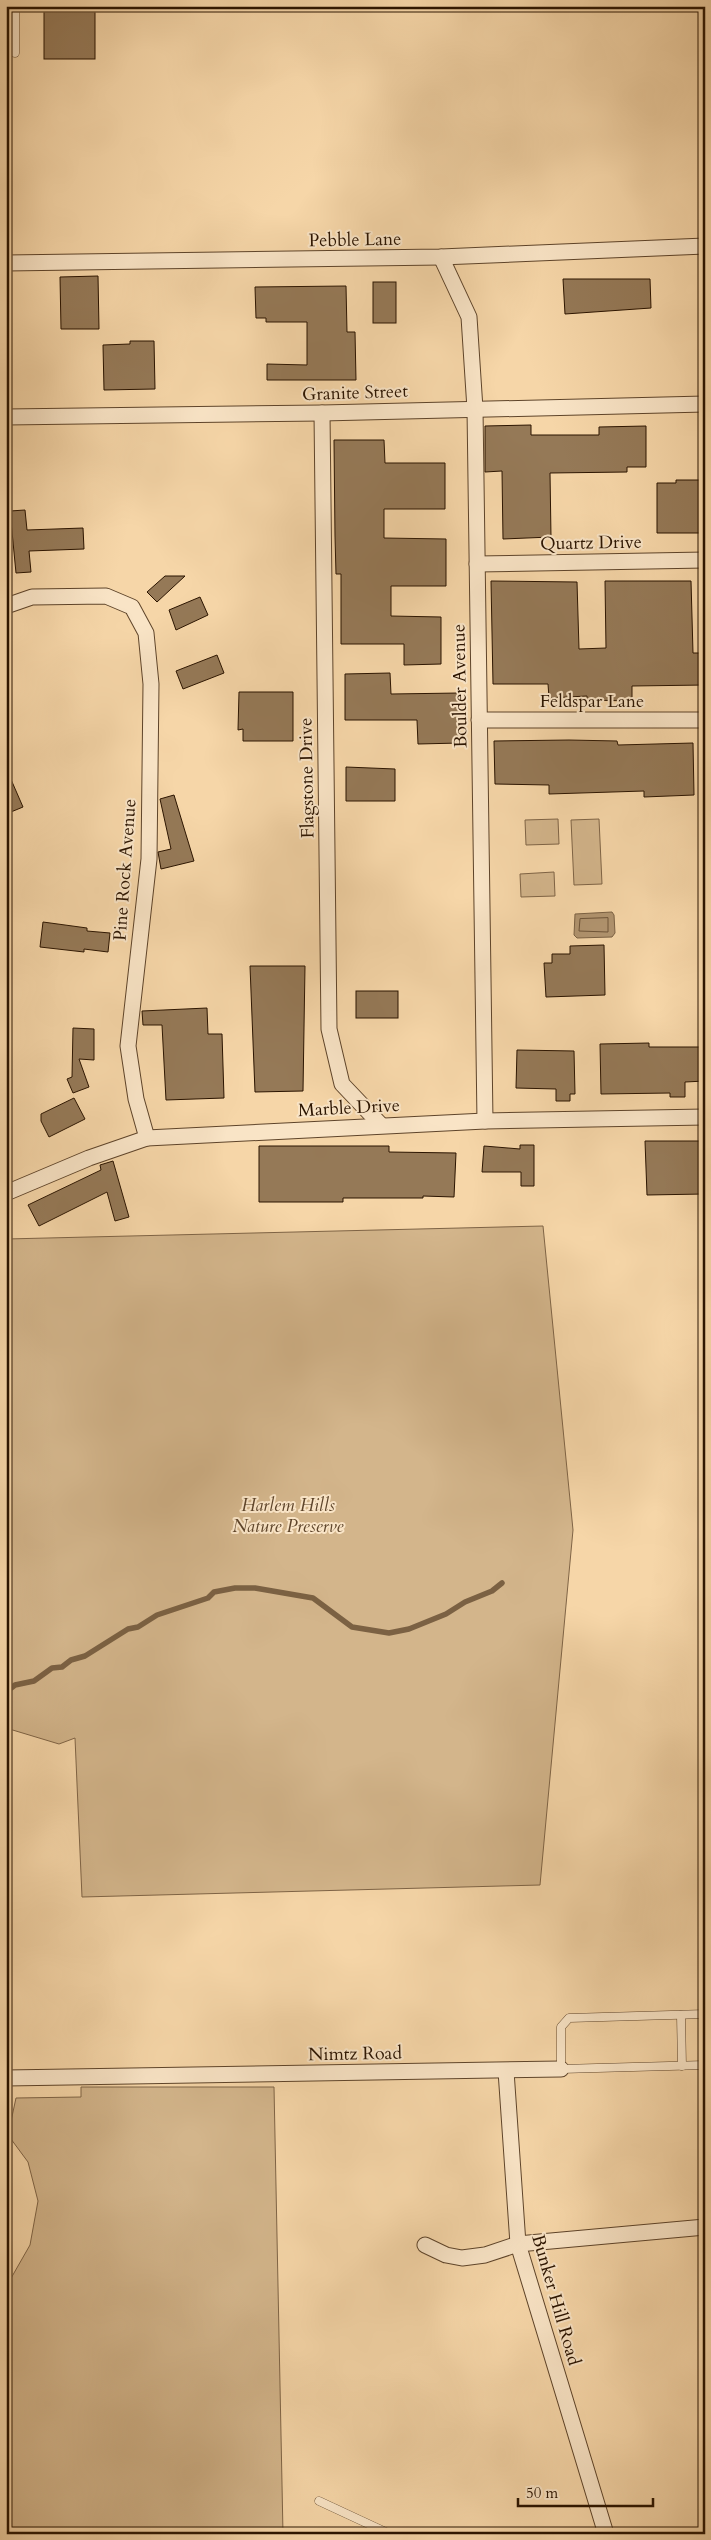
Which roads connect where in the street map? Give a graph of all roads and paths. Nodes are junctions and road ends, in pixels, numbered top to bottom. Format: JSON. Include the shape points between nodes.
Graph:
{"nodes":[{"id":1,"x":15,"y":6,"type":"edge"},
{"id":2,"x":15,"y":53,"type":"dead end"},
{"id":3,"x":705,"y":246,"type":"edge"},
{"id":4,"x":441,"y":257,"type":"junction"},
{"id":5,"x":6,"y":262,"type":"edge"},
{"id":6,"x":705,"y":404,"type":"edge"},
{"id":7,"x":475,"y":408,"type":"junction"},
{"id":8,"x":322,"y":413,"type":"junction"},
{"id":9,"x":6,"y":417,"type":"edge"},
{"id":10,"x":705,"y":560,"type":"edge"},
{"id":11,"x":477,"y":564,"type":"junction"},
{"id":12,"x":6,"y":606,"type":"edge"},
{"id":13,"x":479,"y":720,"type":"junction"},
{"id":14,"x":705,"y":720,"type":"edge"},
{"id":15,"x":705,"y":1117,"type":"edge"},
{"id":16,"x":486,"y":1121,"type":"junction"},
{"id":17,"x":381,"y":1125,"type":"junction"},
{"id":18,"x":147,"y":1138,"type":"junction"},
{"id":19,"x":6,"y":1193,"type":"edge"},
{"id":20,"x":705,"y":2014,"type":"edge"},
{"id":21,"x":681,"y":2015,"type":"junction"},
{"id":22,"x":705,"y":2065,"type":"edge"},
{"id":23,"x":682,"y":2066,"type":"junction"},
{"id":24,"x":561,"y":2069,"type":"junction"},
{"id":25,"x":506,"y":2071,"type":"junction"},
{"id":26,"x":6,"y":2078,"type":"edge"},
{"id":27,"x":705,"y":2227,"type":"edge"},
{"id":28,"x":518,"y":2244,"type":"junction"},
{"id":29,"x":425,"y":2245,"type":"dead end"},
{"id":30,"x":319,"y":2501,"type":"dead end"},
{"id":31,"x":390,"y":2534,"type":"edge"},
{"id":32,"x":606,"y":2534,"type":"edge"}],
"edges":[{"from":1,"to":2,"type":"lane"},
{"from":3,"to":4,"type":"street","name":"Pebble Lane"},
{"from":4,"to":5,"type":"street","name":"Pebble Lane"},
{"from":4,"to":7,"type":"street","name":"Boulder Avenue","via":[[469,318]]},
{"from":6,"to":7,"type":"street","name":"Granite Street"},
{"from":7,"to":8,"type":"street","name":"Granite Street"},
{"from":7,"to":11,"type":"street","name":"Boulder Avenue"},
{"from":8,"to":9,"type":"street","name":"Granite Street"},
{"from":8,"to":17,"type":"street","name":"Flagstone Drive","via":[[329,1029],[342,1084]]},
{"from":10,"to":11,"type":"street","name":"Quartz Drive"},
{"from":11,"to":13,"type":"street","name":"Boulder Avenue"},
{"from":12,"to":18,"type":"street","name":"Pine Rock Avenue","via":[[32,597],[106,596],[132,607],[146,633],[151,684],[149,859],[128,1046],[136,1099]]},
{"from":13,"to":14,"type":"street","name":"Feldspar Lane"},
{"from":13,"to":16,"type":"street","name":"Boulder Avenue"},
{"from":15,"to":16,"type":"street","name":"Marble Drive"},
{"from":16,"to":17,"type":"street","name":"Marble Drive"},
{"from":17,"to":18,"type":"street","name":"Marble Drive"},
{"from":18,"to":19,"type":"street","name":"Marble Drive"},
{"from":20,"to":21,"type":"lane"},
{"from":21,"to":23,"type":"lane"},
{"from":21,"to":24,"type":"lane","via":[[569,2018],[561,2028]]},
{"from":22,"to":23,"type":"lane","name":"Nimtz Road"},
{"from":23,"to":24,"type":"lane","name":"Nimtz Road"},
{"from":24,"to":25,"type":"street","name":"Nimtz Road"},
{"from":25,"to":26,"type":"street","name":"Nimtz Road"},
{"from":25,"to":28,"type":"street","name":"Bunker Hill Road"},
{"from":27,"to":28,"type":"street"},
{"from":28,"to":29,"type":"street","via":[[485,2255],[462,2258]]},
{"from":28,"to":32,"type":"street","name":"Bunker Hill Road"},
{"from":30,"to":31,"type":"lane"}]}
